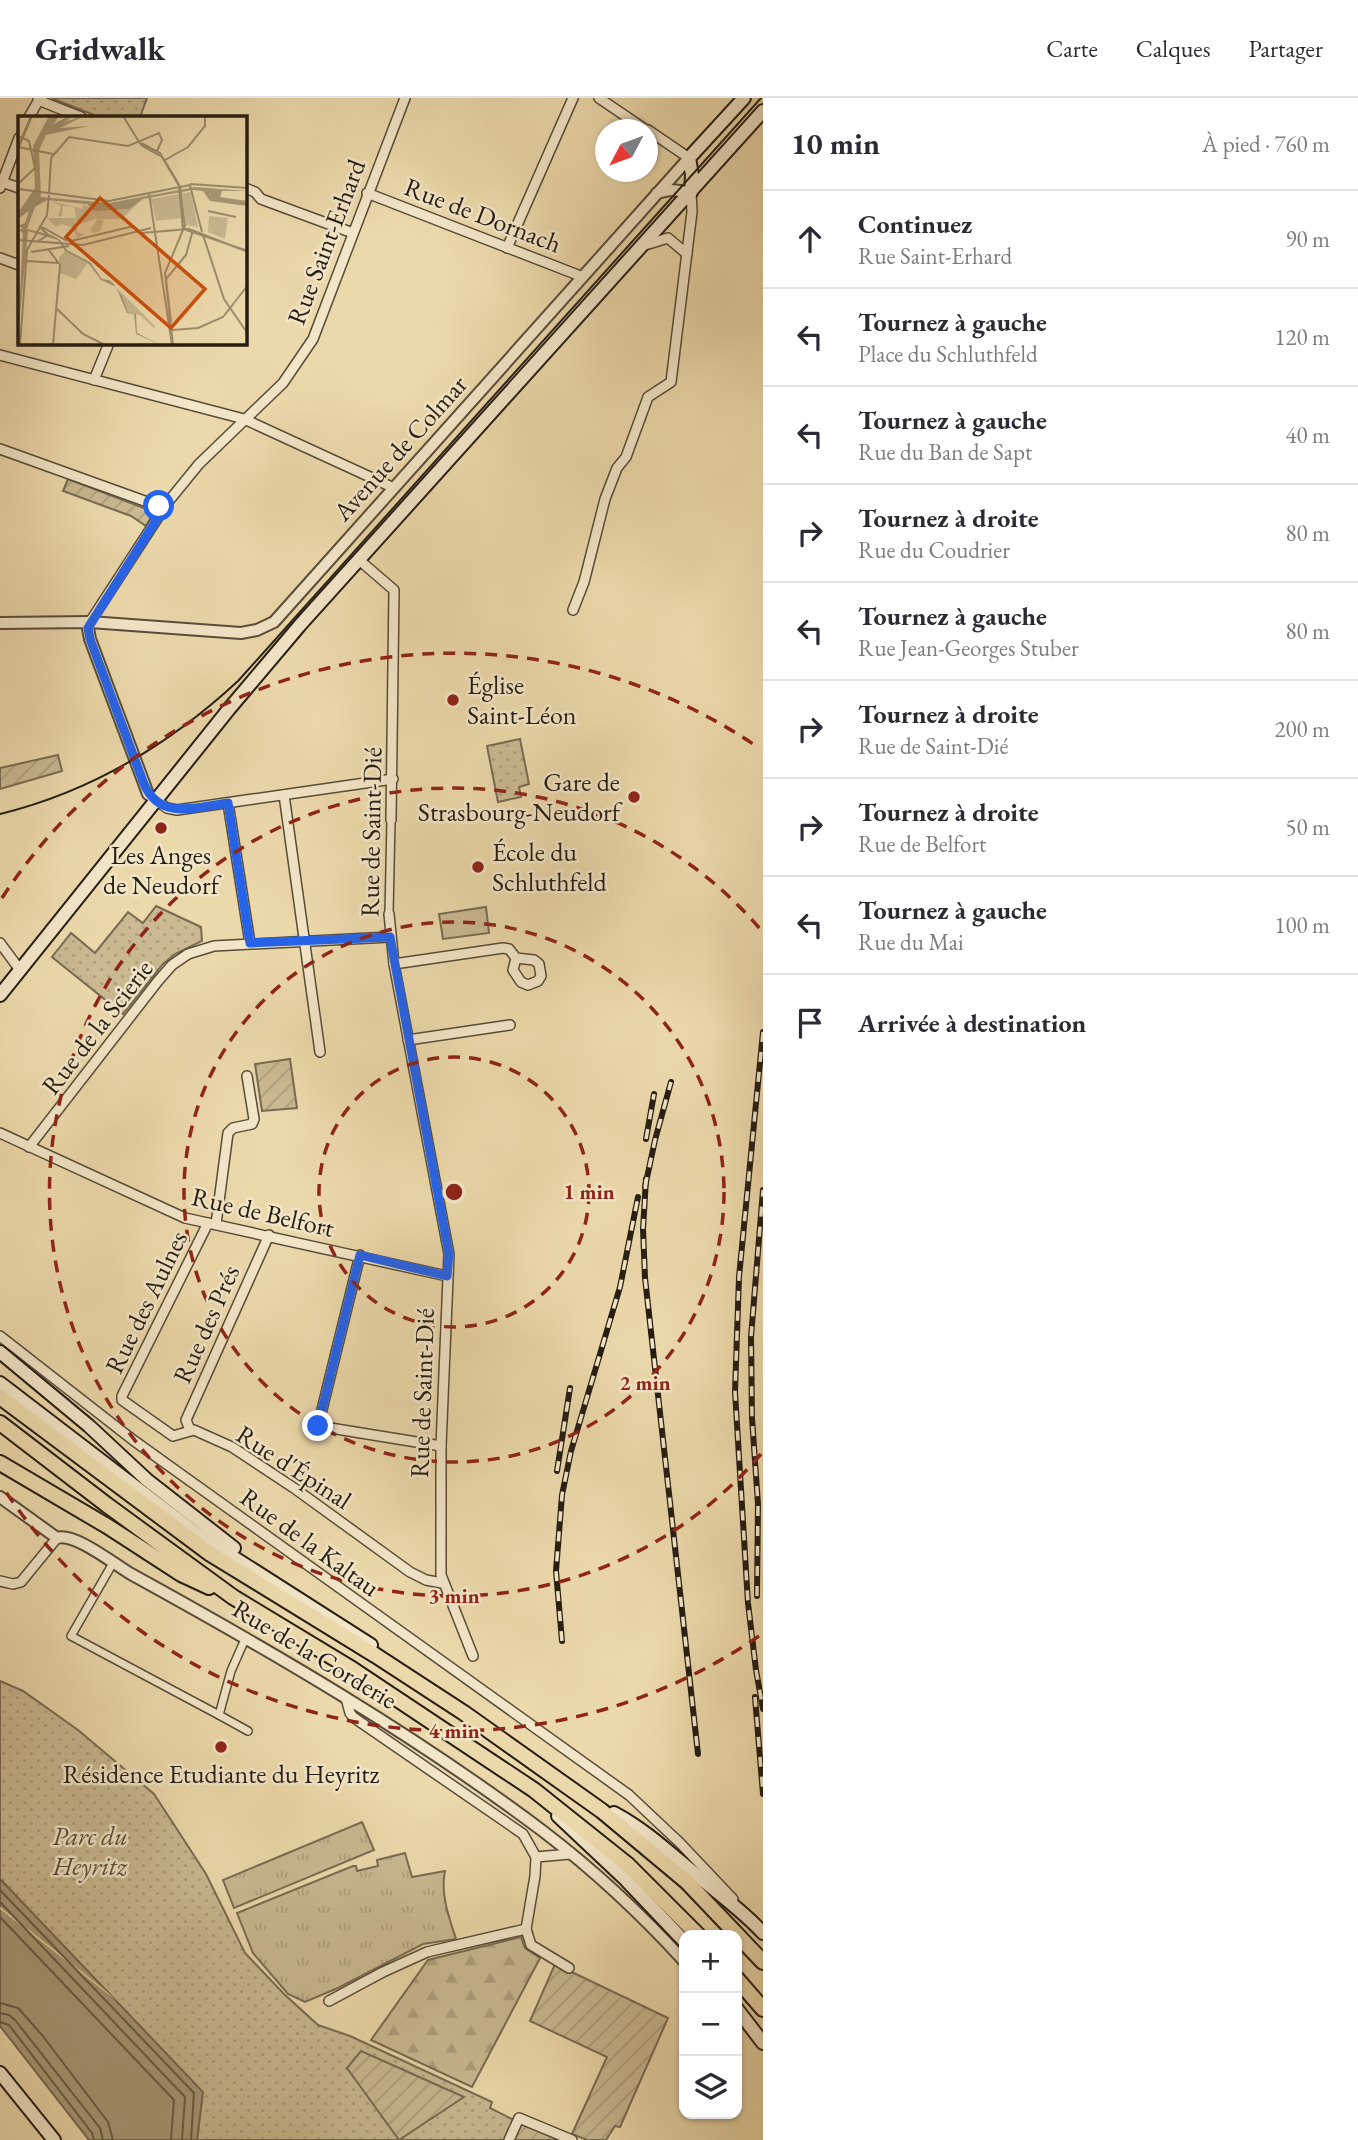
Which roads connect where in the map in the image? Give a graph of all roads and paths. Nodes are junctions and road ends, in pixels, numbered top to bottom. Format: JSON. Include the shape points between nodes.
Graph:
{"nodes":[{"id":1,"x":405,"y":98,"type":"edge"},
{"id":2,"x":573,"y":98,"type":"edge"},
{"id":3,"x":599,"y":98,"type":"edge"},
{"id":4,"x":744,"y":98,"type":"edge"},
{"id":5,"x":39,"y":99,"type":"edge"},
{"id":6,"x":763,"y":111,"type":"edge"},
{"id":7,"x":30,"y":116,"type":"edge"},
{"id":8,"x":79,"y":116,"type":"edge"},
{"id":9,"x":630,"y":119,"type":"edge"},
{"id":10,"x":658,"y":137,"type":"edge"},
{"id":11,"x":18,"y":141,"type":"edge"},
{"id":12,"x":689,"y":158,"type":"junction"},
{"id":13,"x":1,"y":185,"type":"edge"},
{"id":14,"x":247,"y":189,"type":"edge"},
{"id":15,"x":691,"y":192,"type":"junction"},
{"id":16,"x":367,"y":193,"type":"junction"},
{"id":17,"x":657,"y":193,"type":"junction"},
{"id":18,"x":353,"y":233,"type":"junction"},
{"id":19,"x":640,"y":247,"type":"junction"},
{"id":20,"x":507,"y":248,"type":"junction"},
{"id":21,"x":687,"y":254,"type":"junction"},
{"id":22,"x":0,"y":258,"type":"edge"},
{"id":23,"x":18,"y":265,"type":"edge"},
{"id":24,"x":583,"y":277,"type":"junction"},
{"id":25,"x":108,"y":345,"type":"edge"},
{"id":26,"x":0,"y":355,"type":"edge"},
{"id":27,"x":94,"y":380,"type":"junction"},
{"id":28,"x":244,"y":419,"type":"junction"},
{"id":29,"x":0,"y":449,"type":"edge"},
{"id":30,"x":394,"y":488,"type":"junction"},
{"id":31,"x":164,"y":508,"type":"junction"},
{"id":32,"x":358,"y":559,"type":"junction"},
{"id":33,"x":573,"y":610,"type":"dead end"},
{"id":34,"x":90,"y":622,"type":"junction"},
{"id":35,"x":0,"y":623,"type":"edge"},
{"id":36,"x":393,"y":779,"type":"junction"},
{"id":37,"x":284,"y":795,"type":"junction"},
{"id":38,"x":156,"y":800,"type":"junction"},
{"id":39,"x":228,"y":803,"type":"junction"},
{"id":40,"x":391,"y":820,"type":"joint"},
{"id":41,"x":389,"y":914,"type":"joint"},
{"id":42,"x":390,"y":937,"type":"junction"},
{"id":43,"x":306,"y":942,"type":"junction"},
{"id":44,"x":0,"y":943,"type":"edge"},
{"id":45,"x":250,"y":943,"type":"junction"},
{"id":46,"x":516,"y":957,"type":"dead end"},
{"id":47,"x":394,"y":964,"type":"junction"},
{"id":48,"x":20,"y":970,"type":"junction"},
{"id":49,"x":0,"y":995,"type":"edge"},
{"id":50,"x":510,"y":1025,"type":"dead end"},
{"id":51,"x":408,"y":1040,"type":"junction"},
{"id":52,"x":320,"y":1052,"type":"dead end"},
{"id":53,"x":247,"y":1076,"type":"dead end"},
{"id":54,"x":0,"y":1133,"type":"edge"},
{"id":55,"x":29,"y":1147,"type":"junction"},
{"id":56,"x":212,"y":1224,"type":"junction"},
{"id":57,"x":270,"y":1235,"type":"junction"},
{"id":58,"x":360,"y":1255,"type":"junction"},
{"id":59,"x":447,"y":1276,"type":"junction"},
{"id":60,"x":0,"y":1336,"type":"edge"},
{"id":61,"x":0,"y":1352,"type":"edge"},
{"id":62,"x":0,"y":1383,"type":"edge"},
{"id":63,"x":0,"y":1397,"type":"edge"},
{"id":64,"x":122,"y":1400,"type":"joint"},
{"id":65,"x":0,"y":1423,"type":"edge"},
{"id":66,"x":190,"y":1430,"type":"junction"},
{"id":67,"x":440,"y":1446,"type":"junction"},
{"id":68,"x":0,"y":1463,"type":"edge"},
{"id":69,"x":0,"y":1497,"type":"edge"},
{"id":70,"x":57,"y":1538,"type":"junction"},
{"id":71,"x":113,"y":1563,"type":"junction"},
{"id":72,"x":0,"y":1581,"type":"edge"},
{"id":73,"x":274,"y":1583,"type":"junction"},
{"id":74,"x":442,"y":1583,"type":"junction"},
{"id":75,"x":233,"y":1597,"type":"junction"},
{"id":76,"x":246,"y":1637,"type":"junction"},
{"id":77,"x":473,"y":1656,"type":"dead end"},
{"id":78,"x":346,"y":1698,"type":"junction"},
{"id":79,"x":219,"y":1715,"type":"junction"},
{"id":80,"x":248,"y":1731,"type":"dead end"},
{"id":81,"x":534,"y":1790,"type":"junction"},
{"id":82,"x":614,"y":1813,"type":"junction"},
{"id":83,"x":570,"y":1854,"type":"junction"},
{"id":84,"x":536,"y":1857,"type":"junction"},
{"id":85,"x":687,"y":1882,"type":"junction"},
{"id":86,"x":752,"y":1920,"type":"junction"},
{"id":87,"x":526,"y":1929,"type":"junction"},
{"id":88,"x":693,"y":1930,"type":"edge"},
{"id":89,"x":763,"y":1933,"type":"edge"},
{"id":90,"x":679,"y":1936,"type":"edge"},
{"id":91,"x":679,"y":1956,"type":"edge"},
{"id":92,"x":763,"y":1962,"type":"edge"},
{"id":93,"x":569,"y":1968,"type":"dead end"},
{"id":94,"x":742,"y":1985,"type":"edge"},
{"id":95,"x":329,"y":2001,"type":"dead end"},
{"id":96,"x":763,"y":2009,"type":"edge"},
{"id":97,"x":742,"y":2016,"type":"edge"},
{"id":98,"x":742,"y":2024,"type":"edge"},
{"id":99,"x":763,"y":2044,"type":"edge"},
{"id":100,"x":0,"y":2073,"type":"edge"},
{"id":101,"x":54,"y":2140,"type":"edge"},
{"id":102,"x":509,"y":2140,"type":"edge"},
{"id":103,"x":572,"y":2140,"type":"edge"}],
"edges":[{"from":1,"to":16,"type":"street","name":"Rue Saint-Erhard"},
{"from":2,"to":20,"type":"street"},
{"from":3,"to":9,"type":"street"},
{"from":4,"to":12,"type":"main road","name":"Avenue de Colmar"},
{"from":5,"to":7,"type":"street"},
{"from":5,"to":8,"type":"street"},
{"from":6,"to":15,"type":"main road","name":"Avenue de Colmar"},
{"from":10,"to":12,"type":"street"},
{"from":11,"to":13,"type":"street"},
{"from":12,"to":15,"type":"main road"},
{"from":12,"to":17,"type":"street","name":"Avenue de Colmar"},
{"from":14,"to":18,"type":"street","via":[[261,199]]},
{"from":15,"to":17,"type":"street"},
{"from":15,"to":19,"type":"main road","name":"Avenue de Colmar"},
{"from":15,"to":21,"type":"street"},
{"from":16,"to":18,"type":"street","name":"Rue Saint-Erhard"},
{"from":16,"to":20,"type":"street","name":"Rue de Dornach"},
{"from":17,"to":24,"type":"street","name":"Avenue de Colmar"},
{"from":18,"to":28,"type":"street","name":"Rue Saint-Erhard","via":[[313,339],[283,383]]},
{"from":19,"to":21,"type":"street","via":[[668,239]]},
{"from":19,"to":32,"type":"main road","name":"Avenue de Colmar"},
{"from":20,"to":24,"type":"street","name":"Rue de Dornach"},
{"from":21,"to":33,"type":"street","via":[[671,382],[648,397],[626,457],[617,468]]},
{"from":22,"to":23,"type":"street"},
{"from":24,"to":30,"type":"street","name":"Avenue de Colmar"},
{"from":25,"to":27,"type":"street"},
{"from":26,"to":27,"type":"street"},
{"from":27,"to":28,"type":"street"},
{"from":28,"to":30,"type":"street"},
{"from":28,"to":31,"type":"street","name":"Rue Saint-Erhard"},
{"from":29,"to":31,"type":"street"},
{"from":30,"to":34,"type":"street","name":"Avenue de Colmar","via":[[266,627],[240,633]]},
{"from":31,"to":34,"type":"street","name":"Rue Saint-Erhard"},
{"from":32,"to":36,"type":"street","name":"Rue de Saint-Dié","via":[[394,590]]},
{"from":32,"to":38,"type":"main road","name":"Avenue de Colmar"},
{"from":34,"to":35,"type":"street","name":"Avenue de Colmar"},
{"from":34,"to":38,"type":"street","via":[[90,639],[115,709],[148,794]]},
{"from":36,"to":37,"type":"street"},
{"from":36,"to":40,"type":"street","name":"Rue de Saint-Dié"},
{"from":37,"to":39,"type":"street"},
{"from":37,"to":43,"type":"street"},
{"from":38,"to":39,"type":"street","via":[[177,810]]},
{"from":38,"to":48,"type":"main road","name":"Avenue de Colmar"},
{"from":39,"to":45,"type":"street"},
{"from":40,"to":41,"type":"street","name":"Rue de Saint-Dié"},
{"from":41,"to":42,"type":"street","name":"Rue de Saint-Dié"},
{"from":42,"to":43,"type":"street","name":"Rue de la Scierie"},
{"from":42,"to":47,"type":"street","name":"Rue de Saint-Dié"},
{"from":43,"to":45,"type":"street","name":"Rue de la Scierie"},
{"from":43,"to":52,"type":"street"},
{"from":44,"to":48,"type":"street"},
{"from":45,"to":55,"type":"street","name":"Rue de la Scierie","via":[[206,948],[172,965]]},
{"from":46,"to":47,"type":"street","via":[[503,948]]},
{"from":47,"to":51,"type":"street","name":"Rue de Saint-Dié"},
{"from":48,"to":49,"type":"main road","name":"Avenue de Colmar"},
{"from":50,"to":51,"type":"street"},
{"from":51,"to":59,"type":"street","name":"Rue de Saint-Dié","via":[[449,1254]]},
{"from":53,"to":56,"type":"street","name":"Rue des Aulnes","via":[[254,1119],[228,1133]]},
{"from":54,"to":55,"type":"street","name":"Rue de Belfort"},
{"from":55,"to":56,"type":"street","name":"Rue de Belfort","via":[[173,1212]]},
{"from":56,"to":57,"type":"street","name":"Rue de Belfort"},
{"from":56,"to":64,"type":"street","name":"Rue des Aulnes"},
{"from":57,"to":58,"type":"street","name":"Rue de Belfort"},
{"from":57,"to":66,"type":"street","name":"Rue des Prés","via":[[186,1420]]},
{"from":58,"to":59,"type":"street","name":"Rue de Belfort"},
{"from":58,"to":67,"type":"street","via":[[317,1430]]},
{"from":59,"to":67,"type":"street","name":"Rue de Saint-Dié"},
{"from":60,"to":86,"type":"street","name":"Rue de la Kaltau","via":[[150,1452],[629,1796],[681,1843]]},
{"from":61,"to":73,"type":"main road"},
{"from":62,"to":73,"type":"main road","via":[[197,1534]]},
{"from":63,"to":85,"type":"highway","via":[[209,1553],[375,1655],[542,1768]]},
{"from":64,"to":66,"type":"street","name":"Rue d'Épinal","via":[[166,1434],[177,1436]]},
{"from":65,"to":75,"type":"highway"},
{"from":66,"to":74,"type":"street","name":"Rue d'Épinal","via":[[232,1447],[410,1572]]},
{"from":67,"to":74,"type":"street","name":"Rue de Saint-Dié"},
{"from":68,"to":75,"type":"highway","via":[[181,1574]]},
{"from":69,"to":70,"type":"street","name":"Rue de la Corderie"},
{"from":70,"to":71,"type":"street","name":"Rue de la Corderie","via":[[76,1540]]},
{"from":70,"to":72,"type":"street","via":[[21,1583]]},
{"from":71,"to":76,"type":"street","name":"Rue de la Corderie"},
{"from":71,"to":79,"type":"street","via":[[71,1636]]},
{"from":73,"to":82,"type":"main road","via":[[470,1710]]},
{"from":74,"to":77,"type":"street","name":"Rue de Saint-Dié"},
{"from":75,"to":81,"type":"highway","via":[[352,1669]]},
{"from":76,"to":78,"type":"street","name":"Rue de la Corderie"},
{"from":76,"to":79,"type":"street"},
{"from":78,"to":83,"type":"street","name":"Rue de la Corderie","via":[[472,1781]]},
{"from":78,"to":84,"type":"street","via":[[353,1717],[516,1827]]},
{"from":79,"to":80,"type":"street"},
{"from":81,"to":88,"type":"highway","via":[[628,1865]]},
{"from":81,"to":90,"type":"main road"},
{"from":82,"to":85,"type":"main road"},
{"from":82,"to":86,"type":"main road","via":[[636,1825]]},
{"from":83,"to":84,"type":"street"},
{"from":83,"to":91,"type":"street","name":"Rue de la Corderie","via":[[621,1896]]},
{"from":84,"to":87,"type":"street"},
{"from":85,"to":92,"type":"highway"},
{"from":86,"to":89,"type":"main road"},
{"from":87,"to":93,"type":"street","via":[[531,1945]]},
{"from":87,"to":95,"type":"street","via":[[427,1952]]},
{"from":94,"to":96,"type":"highway"},
{"from":97,"to":99,"type":"main road"},
{"from":98,"to":99,"type":"street"},
{"from":100,"to":101,"type":"main road"},
{"from":102,"to":103,"type":"street","via":[[519,2118]]}]}
